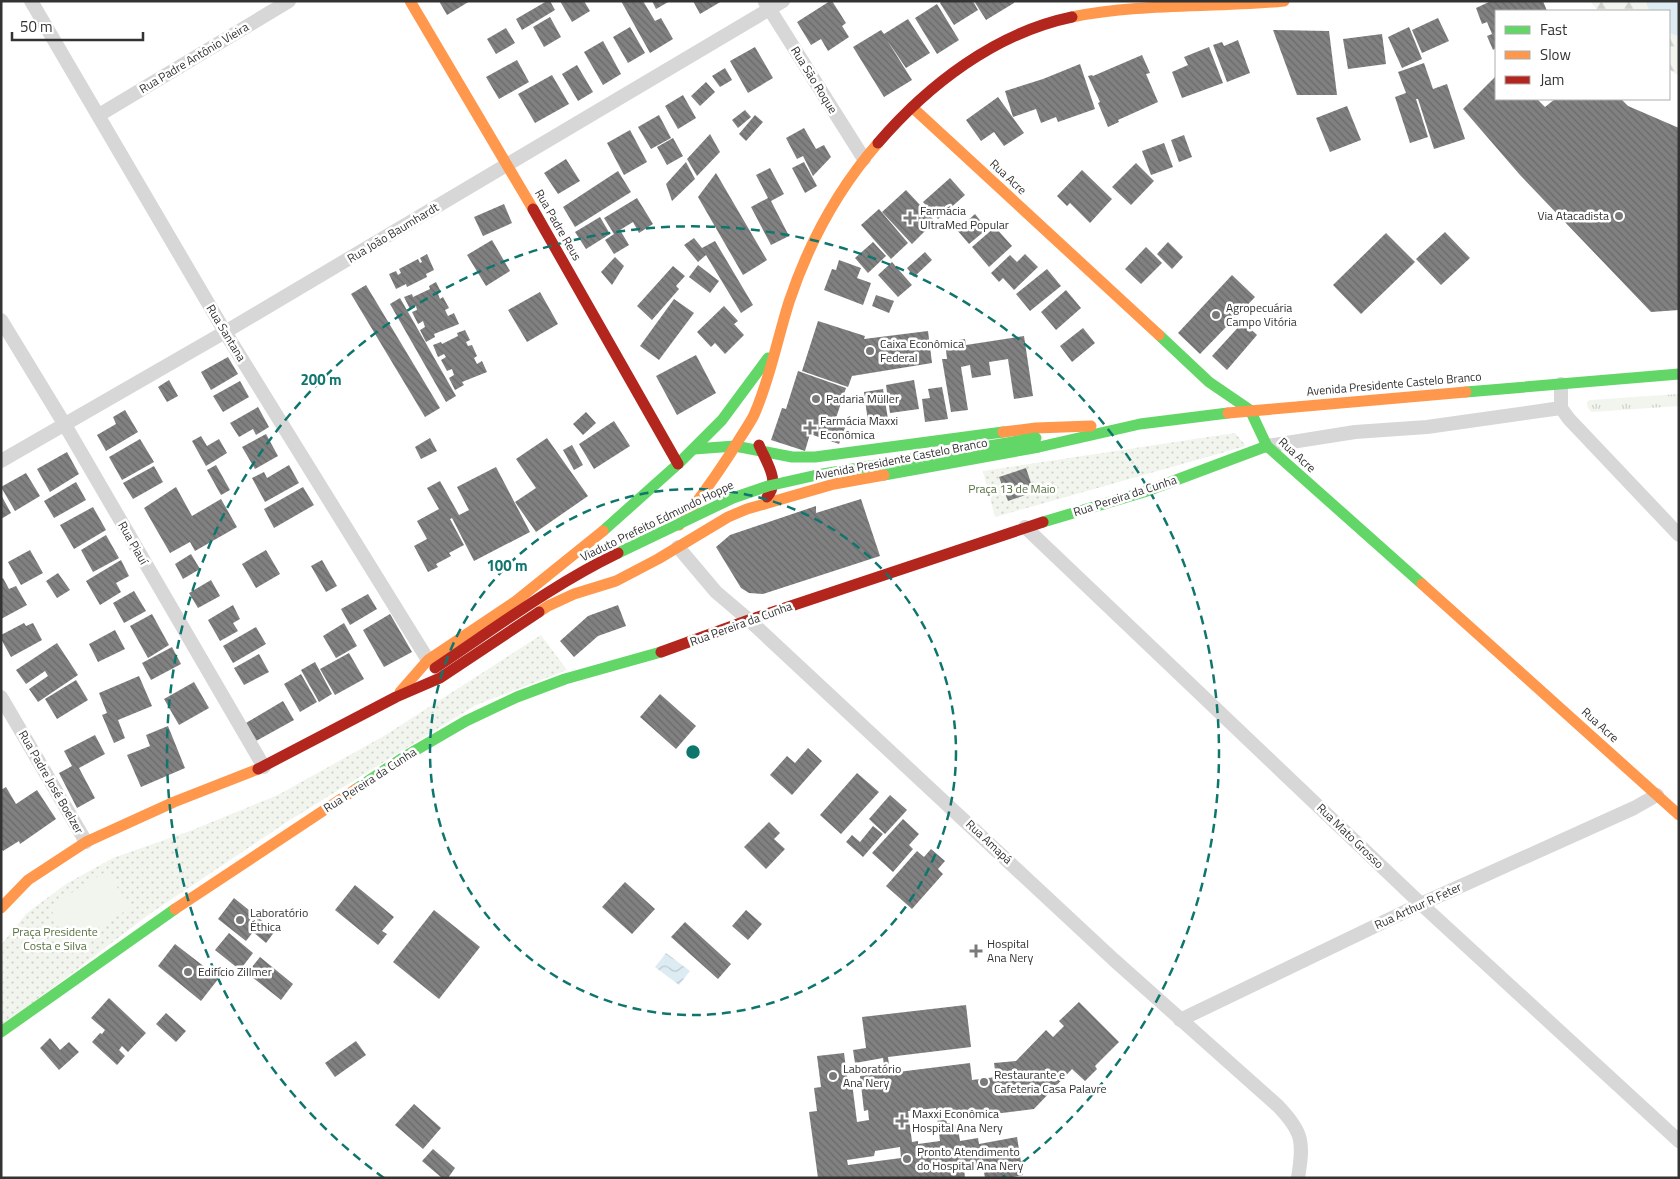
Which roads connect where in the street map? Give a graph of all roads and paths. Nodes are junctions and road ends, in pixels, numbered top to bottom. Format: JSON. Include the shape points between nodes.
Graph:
{"nodes":[{"id":1,"x":31,"y":1,"type":"edge"},
{"id":2,"x":289,"y":1,"type":"edge"},
{"id":3,"x":410,"y":1,"type":"edge"},
{"id":4,"x":783,"y":1,"type":"edge"},
{"id":5,"x":1284,"y":1,"type":"edge"},
{"id":6,"x":767,"y":5,"type":"edge"},
{"id":7,"x":1108,"y":6,"type":"edge"},
{"id":8,"x":912,"y":107,"type":"junction"},
{"id":9,"x":99,"y":116,"type":"junction"},
{"id":10,"x":864,"y":159,"type":"junction"},
{"id":11,"x":508,"y":165,"type":"junction"},
{"id":12,"x":1,"y":320,"type":"edge"},
{"id":13,"x":225,"y":332,"type":"junction"},
{"id":14,"x":775,"y":349,"type":"junction"},
{"id":15,"x":1679,"y":374,"type":"edge"},
{"id":16,"x":1652,"y":376,"type":"junction"},
{"id":17,"x":1679,"y":382,"type":"edge"},
{"id":18,"x":1561,"y":384,"type":"junction"},
{"id":19,"x":1561,"y":408,"type":"junction"},
{"id":20,"x":1250,"y":410,"type":"junction"},
{"id":21,"x":753,"y":416,"type":"junction"},
{"id":22,"x":1140,"y":424,"type":"junction"},
{"id":23,"x":65,"y":425,"type":"junction"},
{"id":24,"x":735,"y":446,"type":"junction"},
{"id":25,"x":1267,"y":446,"type":"junction"},
{"id":26,"x":694,"y":449,"type":"junction"},
{"id":27,"x":761,"y":452,"type":"junction"},
{"id":28,"x":1,"y":461,"type":"edge"},
{"id":29,"x":678,"y":464,"type":"junction"},
{"id":30,"x":747,"y":509,"type":"junction"},
{"id":31,"x":1025,"y":527,"type":"junction"},
{"id":32,"x":604,"y":530,"type":"junction"},
{"id":33,"x":1679,"y":535,"type":"edge"},
{"id":34,"x":678,"y":547,"type":"junction"},
{"id":35,"x":645,"y":566,"type":"junction"},
{"id":36,"x":616,"y":581,"type":"junction"},
{"id":37,"x":749,"y":620,"type":"junction"},
{"id":38,"x":431,"y":664,"type":"junction"},
{"id":39,"x":396,"y":696,"type":"junction"},
{"id":40,"x":1,"y":697,"type":"edge"},
{"id":41,"x":264,"y":767,"type":"junction"},
{"id":42,"x":1658,"y":794,"type":"junction"},
{"id":43,"x":1679,"y":814,"type":"edge"},
{"id":44,"x":86,"y":842,"type":"junction"},
{"id":45,"x":1421,"y":904,"type":"junction"},
{"id":46,"x":1,"y":908,"type":"edge"},
{"id":47,"x":1180,"y":1020,"type":"junction"},
{"id":48,"x":1,"y":1032,"type":"edge"},
{"id":49,"x":1679,"y":1141,"type":"edge"},
{"id":50,"x":1298,"y":1178,"type":"edge"}],
"edges":[{"from":1,"to":9,"type":"street","name":"Rua Santana"},
{"from":2,"to":9,"type":"street","name":"Rua Padre Antônio Vieira"},
{"from":3,"to":11,"type":"main road","name":"Rua Padre Reus"},
{"from":4,"to":6,"type":"street","name":"Rua João Baumhardt"},
{"from":5,"to":7,"type":"main road","via":[[1250,6]]},
{"from":6,"to":10,"type":"street","name":"Rua São Roque"},
{"from":6,"to":11,"type":"street","name":"Rua João Baumhardt"},
{"from":7,"to":8,"type":"main road","via":[[1056,20],[1006,40],[939,81]]},
{"from":8,"to":10,"type":"main road"},
{"from":8,"to":20,"type":"main road","name":"Rua Acre","via":[[1209,382]]},
{"from":9,"to":13,"type":"street","name":"Rua Santana"},
{"from":10,"to":14,"type":"main road","via":[[816,236]]},
{"from":11,"to":13,"type":"street","name":"Rua João Baumhardt"},
{"from":11,"to":29,"type":"main road","name":"Rua Padre Reus"},
{"from":12,"to":23,"type":"street","name":"Rua Piauí"},
{"from":13,"to":23,"type":"street","name":"Rua João Baumhardt"},
{"from":13,"to":38,"type":"street","name":"Rua Santana"},
{"from":14,"to":21,"type":"main road"},
{"from":14,"to":26,"type":"main road","via":[[722,420]]},
{"from":15,"to":16,"type":"main road","name":"Avenida Presidente Castelo Branco"},
{"from":16,"to":17,"type":"main road","name":"Avenida Presidente Castelo Branco"},
{"from":16,"to":18,"type":"main road","name":"Avenida Presidente Castelo Branco"},
{"from":18,"to":19,"type":"street"},
{"from":18,"to":20,"type":"main road","name":"Avenida Presidente Castelo Branco"},
{"from":19,"to":25,"type":"street","name":"Rua Pereira da Cunha","via":[[1427,427],[1355,432]]},
{"from":19,"to":33,"type":"street"},
{"from":20,"to":22,"type":"main road","name":"Avenida Presidente Castelo Branco"},
{"from":20,"to":25,"type":"main road","name":"Rua Acre"},
{"from":21,"to":24,"type":"main road"},
{"from":21,"to":27,"type":"main road"},
{"from":22,"to":27,"type":"main road","name":"Avenida Presidente Castelo Branco","via":[[1036,428],[815,457]]},
{"from":22,"to":30,"type":"main road","name":"Avenida Presidente Castelo Branco","via":[[834,484]]},
{"from":22,"to":38,"type":"main road","name":"Viaduto Prefeito Edmundo Hoppe","bridge":true,"via":[[818,475],[750,492],[600,562]]},
{"from":23,"to":28,"type":"street","name":"Rua João Baumhardt"},
{"from":23,"to":41,"type":"street","name":"Rua Piauí"},
{"from":24,"to":26,"type":"main road","name":"Avenida Presidente Castelo Branco"},
{"from":24,"to":27,"type":"main road","name":"Avenida Presidente Castelo Branco"},
{"from":24,"to":35,"type":"main road","via":[[690,511]]},
{"from":25,"to":31,"type":"main road","name":"Rua Pereira da Cunha","via":[[1144,492]]},
{"from":25,"to":42,"type":"main road","name":"Rua Acre"},
{"from":26,"to":29,"type":"main road"},
{"from":27,"to":30,"type":"main road","via":[[774,481],[773,490],[765,499]]},
{"from":29,"to":32,"type":"main road"},
{"from":30,"to":34,"type":"main road","name":"Avenida Presidente Castelo Branco"},
{"from":31,"to":37,"type":"main road","name":"Rua Pereira da Cunha"},
{"from":31,"to":45,"type":"street","name":"Rua Mato Grosso"},
{"from":32,"to":36,"type":"main road","via":[[600,538],[601,556]]},
{"from":32,"to":38,"type":"main road"},
{"from":34,"to":35,"type":"main road","name":"Avenida Presidente Castelo Branco"},
{"from":34,"to":37,"type":"street","name":"Rua Amapá","via":[[716,592]]},
{"from":35,"to":36,"type":"main road","name":"Avenida Presidente Castelo Branco"},
{"from":36,"to":39,"type":"main road","name":"Avenida Presidente Castelo Branco","via":[[548,606],[440,678]]},
{"from":37,"to":47,"type":"street","name":"Rua Amapá"},
{"from":37,"to":48,"type":"main road","name":"Rua Pereira da Cunha","via":[[646,657],[565,679],[466,720],[404,757],[193,897]]},
{"from":38,"to":39,"type":"main road","name":"Viaduto Prefeito Edmundo Hoppe"},
{"from":39,"to":41,"type":"main road"},
{"from":40,"to":44,"type":"street","name":"Rua Padre José Boelzer"},
{"from":41,"to":44,"type":"main road","via":[[174,802]]},
{"from":42,"to":43,"type":"main road","name":"Rua Acre"},
{"from":42,"to":45,"type":"street","name":"Rua Arthur R Feter","via":[[1634,808]]},
{"from":44,"to":46,"type":"main road","via":[[28,880]]},
{"from":45,"to":47,"type":"street","name":"Rua Arthur R Feter"},
{"from":45,"to":49,"type":"street","name":"Rua Mato Grosso"},
{"from":47,"to":50,"type":"street","name":"Rua Amapá","via":[[1292,1120],[1300,1137],[1302,1157]]}]}
